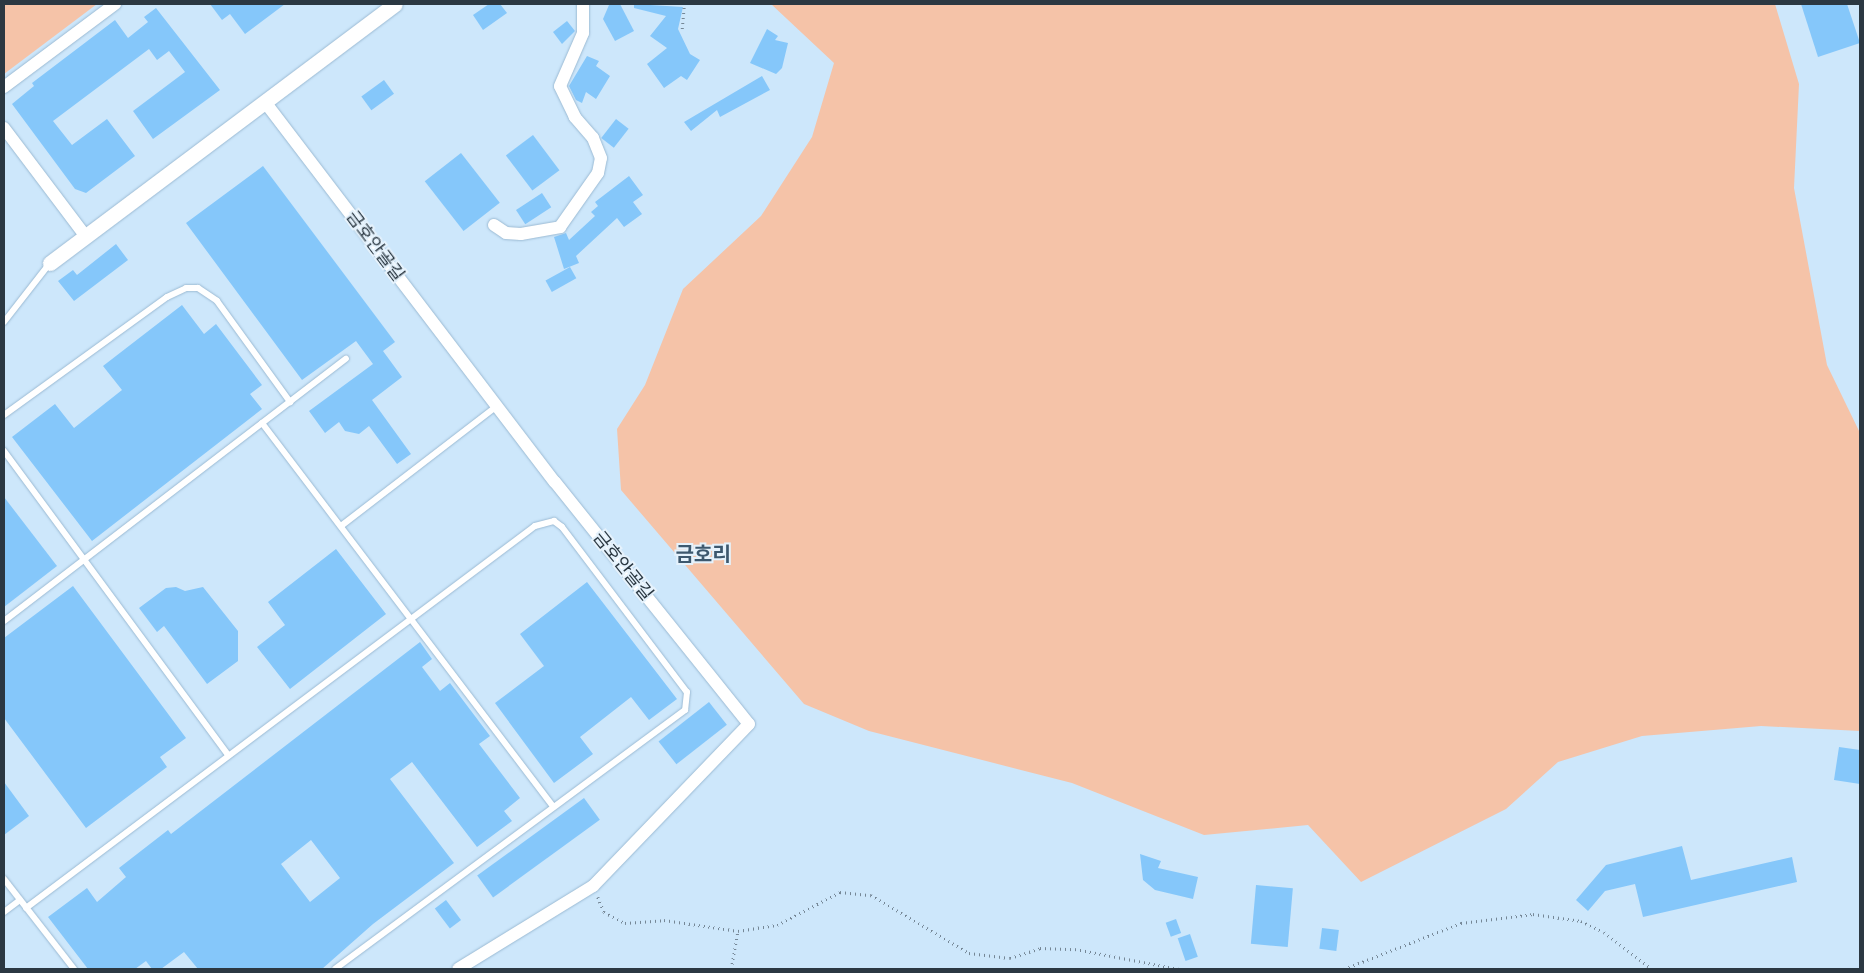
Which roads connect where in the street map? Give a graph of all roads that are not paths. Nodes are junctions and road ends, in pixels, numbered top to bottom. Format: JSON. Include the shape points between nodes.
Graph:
{"nodes":[{"id":1,"x":115,"y":4,"type":"edge"},
{"id":2,"x":395,"y":4,"type":"edge"},
{"id":3,"x":584,"y":4,"type":"edge"},
{"id":4,"x":4,"y":87,"type":"edge"},
{"id":5,"x":265,"y":102,"type":"junction"},
{"id":6,"x":4,"y":128,"type":"edge"},
{"id":7,"x":494,"y":226,"type":"dead end"},
{"id":8,"x":84,"y":234,"type":"junction"},
{"id":9,"x":50,"y":263,"type":"joint"},
{"id":10,"x":4,"y":322,"type":"edge"},
{"id":11,"x":346,"y":359,"type":"dead end"},
{"id":12,"x":290,"y":402,"type":"junction"},
{"id":13,"x":498,"y":406,"type":"junction"},
{"id":14,"x":4,"y":415,"type":"edge"},
{"id":15,"x":262,"y":423,"type":"junction"},
{"id":16,"x":4,"y":451,"type":"edge"},
{"id":17,"x":341,"y":526,"type":"junction"},
{"id":18,"x":84,"y":560,"type":"junction"},
{"id":19,"x":411,"y":618,"type":"junction"},
{"id":20,"x":4,"y":621,"type":"edge"},
{"id":21,"x":227,"y":754,"type":"junction"},
{"id":22,"x":554,"y":807,"type":"junction"},
{"id":23,"x":4,"y":879,"type":"edge"},
{"id":24,"x":20,"y":900,"type":"junction"},
{"id":25,"x":26,"y":908,"type":"junction"},
{"id":26,"x":4,"y":912,"type":"edge"},
{"id":27,"x":74,"y":969,"type":"edge"},
{"id":28,"x":334,"y":969,"type":"edge"},
{"id":29,"x":458,"y":969,"type":"edge"}],
"edges":[{"from":1,"to":4,"type":"street"},
{"from":2,"to":5,"type":"street"},
{"from":3,"to":7,"type":"street","via":[[583,32],[560,86],[566,104],[593,138],[602,158],[598,173],[560,227],[521,234],[506,233]]},
{"from":5,"to":8,"type":"street"},
{"from":5,"to":13,"type":"street","name":"금호안골길"},
{"from":6,"to":8,"type":"street"},
{"from":8,"to":9,"type":"street"},
{"from":9,"to":10,"type":"lane"},
{"from":11,"to":12,"type":"lane"},
{"from":12,"to":14,"type":"lane","via":[[217,301],[198,288],[186,288],[167,297]]},
{"from":12,"to":15,"type":"lane"},
{"from":13,"to":17,"type":"lane"},
{"from":13,"to":29,"type":"street","name":"금호안골길","via":[[749,724],[593,886]]},
{"from":15,"to":17,"type":"lane"},
{"from":15,"to":18,"type":"lane"},
{"from":16,"to":18,"type":"lane"},
{"from":17,"to":19,"type":"lane"},
{"from":18,"to":20,"type":"lane"},
{"from":18,"to":21,"type":"lane"},
{"from":19,"to":21,"type":"lane"},
{"from":19,"to":22,"type":"lane"},
{"from":19,"to":22,"type":"lane","via":[[535,526],[554,521],[687,692],[685,710]]},
{"from":21,"to":25,"type":"lane"},
{"from":22,"to":28,"type":"lane"},
{"from":23,"to":24,"type":"lane"},
{"from":24,"to":25,"type":"lane"},
{"from":24,"to":26,"type":"lane"},
{"from":25,"to":27,"type":"lane"}]}
